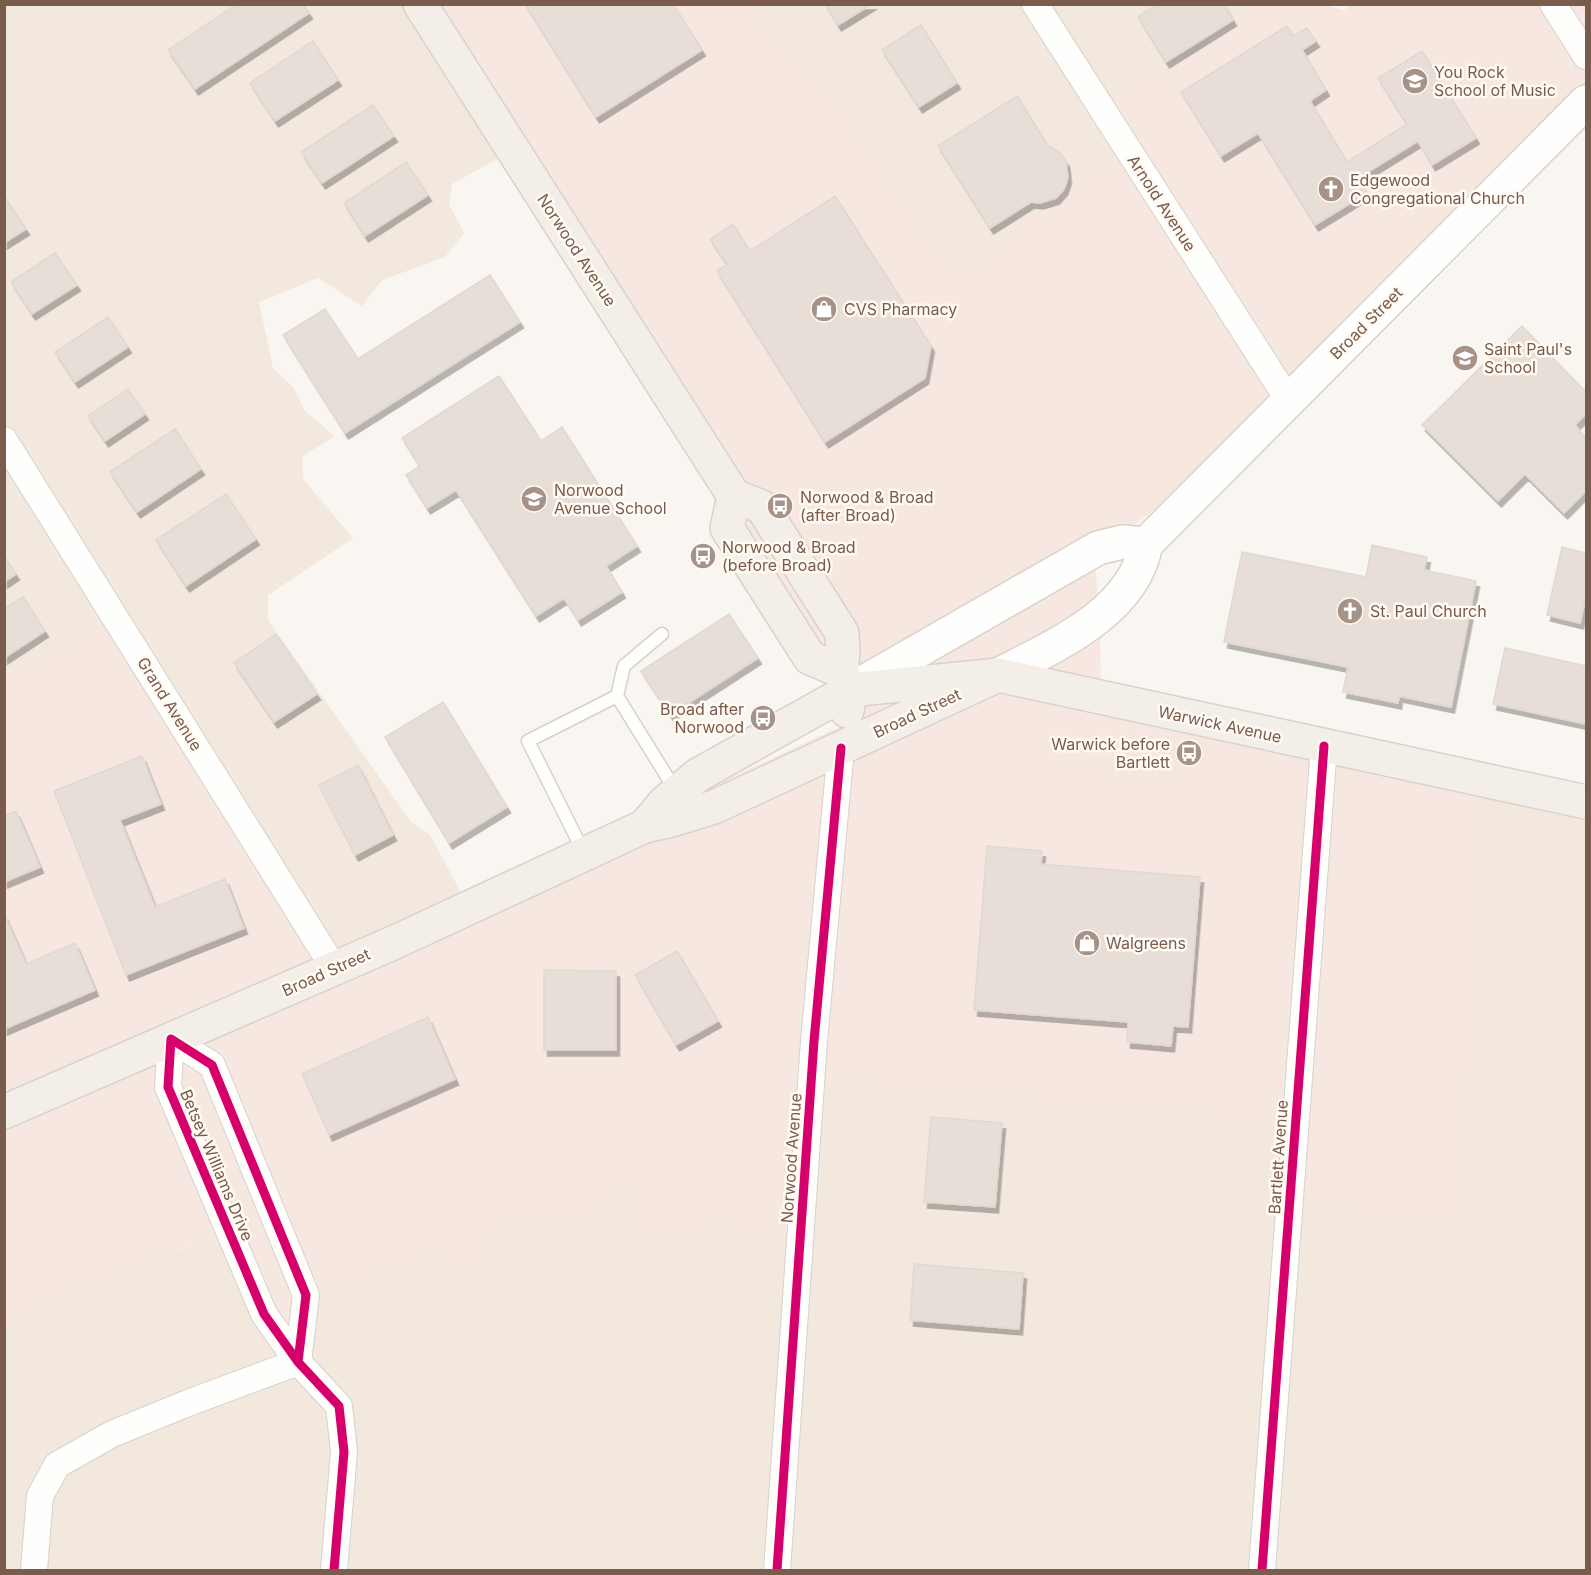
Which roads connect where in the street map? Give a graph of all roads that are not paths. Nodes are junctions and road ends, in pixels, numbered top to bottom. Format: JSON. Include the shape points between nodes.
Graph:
{"nodes":[{"id":1,"x":420,"y":4,"type":"edge"},
{"id":2,"x":1035,"y":4,"type":"edge"},
{"id":3,"x":1553,"y":4,"type":"edge"},
{"id":4,"x":1587,"y":56,"type":"edge"},
{"id":5,"x":1587,"y":102,"type":"edge"},
{"id":6,"x":1289,"y":401,"type":"junction"},
{"id":7,"x":4,"y":440,"type":"edge"},
{"id":8,"x":1146,"y":544,"type":"junction"},
{"id":9,"x":662,"y":634,"type":"dead end"},
{"id":10,"x":998,"y":675,"type":"junction"},
{"id":11,"x":846,"y":681,"type":"junction"},
{"id":12,"x":617,"y":696,"type":"junction"},
{"id":13,"x":1324,"y":746,"type":"junction"},
{"id":14,"x":841,"y":748,"type":"junction"},
{"id":15,"x":676,"y":791,"type":"junction"},
{"id":16,"x":1587,"y":802,"type":"edge"},
{"id":17,"x":645,"y":826,"type":"junction"},
{"id":18,"x":585,"y":854,"type":"junction"},
{"id":19,"x":334,"y":968,"type":"junction"},
{"id":20,"x":171,"y":1039,"type":"junction"},
{"id":21,"x":4,"y":1112,"type":"edge"},
{"id":22,"x":298,"y":1362,"type":"junction"},
{"id":23,"x":34,"y":1570,"type":"edge"},
{"id":24,"x":334,"y":1570,"type":"edge"},
{"id":25,"x":777,"y":1570,"type":"edge"},
{"id":26,"x":1262,"y":1570,"type":"edge"}],
"edges":[{"from":1,"to":11,"type":"main road","name":"Norwood Avenue","via":[[734,496],[727,528],[756,575],[810,658]]},
{"from":2,"to":6,"type":"street","name":"Arnold Avenue"},
{"from":3,"to":4,"type":"street"},
{"from":5,"to":6,"type":"main road","name":"Broad Street"},
{"from":6,"to":8,"type":"main road","name":"Broad Street"},
{"from":7,"to":19,"type":"street","name":"Grand Avenue"},
{"from":8,"to":10,"type":"main road","name":"Broad Street","via":[[1136,576],[1112,604],[1066,638]]},
{"from":8,"to":11,"type":"main road","name":"Broad Street","via":[[1122,542],[1098,548]]},
{"from":9,"to":12,"type":"lane","via":[[624,666]]},
{"from":10,"to":11,"type":"main road","name":"Warwick Avenue"},
{"from":10,"to":13,"type":"main road","name":"Warwick Avenue"},
{"from":10,"to":14,"type":"main road","name":"Broad Street"},
{"from":11,"to":14,"type":"main road","name":"Norwood Avenue"},
{"from":11,"to":15,"type":"main road","name":"Broad Street"},
{"from":12,"to":15,"type":"lane"},
{"from":12,"to":18,"type":"lane","via":[[528,741]]},
{"from":13,"to":16,"type":"main road","name":"Warwick Avenue"},
{"from":13,"to":26,"type":"street","name":"Bartlett Avenue"},
{"from":14,"to":17,"type":"main road","name":"Broad Street","via":[[714,807]]},
{"from":14,"to":25,"type":"street","name":"Norwood Avenue","via":[[814,1041]]},
{"from":15,"to":17,"type":"main road","name":"Broad Street"},
{"from":17,"to":18,"type":"main road","name":"Broad Street"},
{"from":18,"to":19,"type":"main road","name":"Broad Street"},
{"from":19,"to":20,"type":"main road","name":"Broad Street"},
{"from":20,"to":21,"type":"main road","name":"Broad Street"},
{"from":20,"to":22,"type":"street","name":"Betsey Williams Drive","via":[[168,1087],[264,1314]]},
{"from":20,"to":22,"type":"street","name":"Betsey Williams Drive","via":[[212,1065],[306,1295]]},
{"from":22,"to":23,"type":"street","via":[[112,1434],[57,1465],[40,1496]]},
{"from":22,"to":24,"type":"street","name":"Betsey Williams Drive","via":[[339,1406],[344,1452]]}]}
